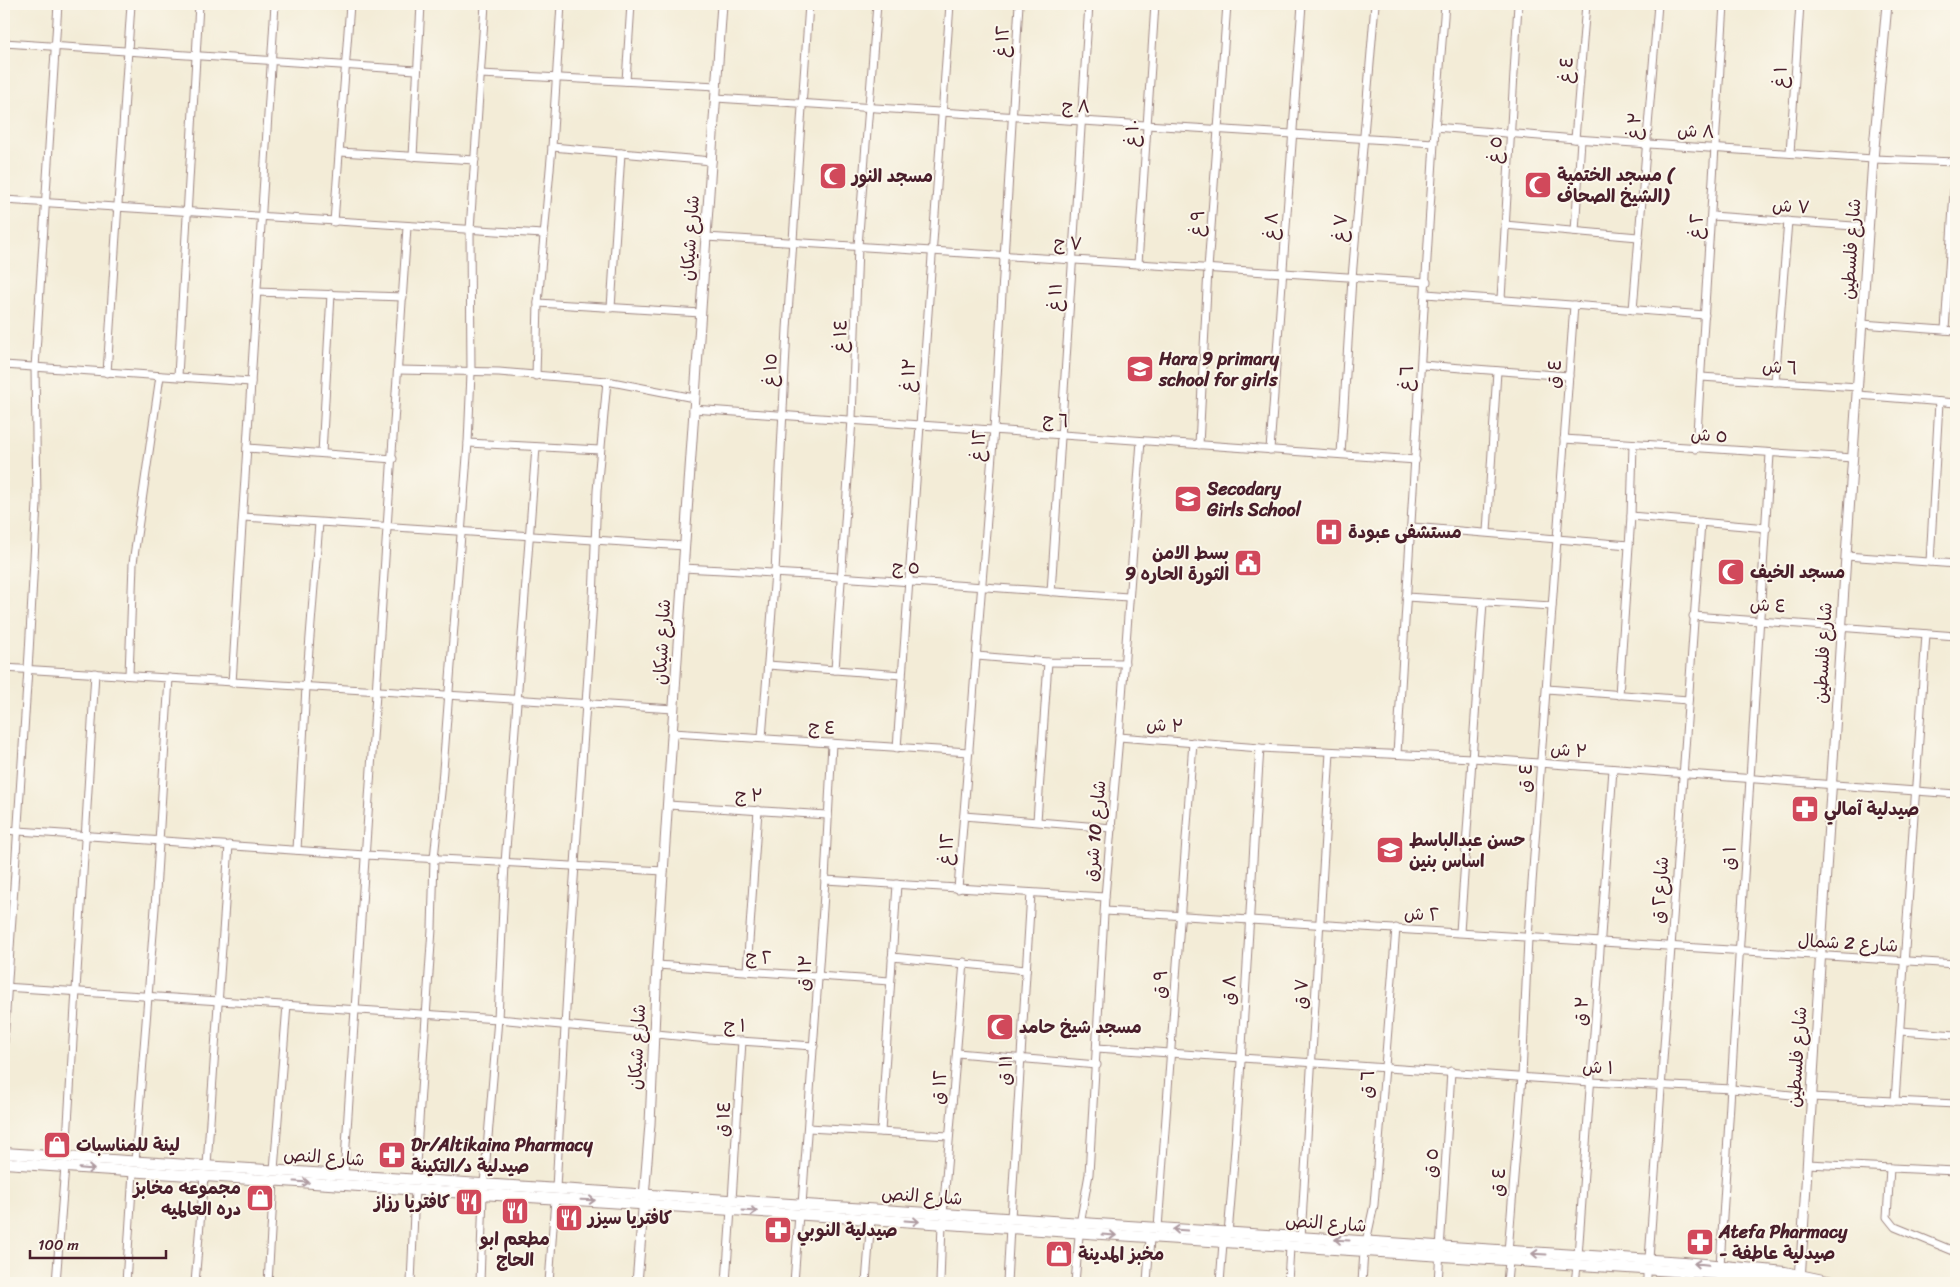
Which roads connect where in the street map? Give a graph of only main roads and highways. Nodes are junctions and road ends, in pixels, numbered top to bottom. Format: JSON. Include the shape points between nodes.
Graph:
{"nodes":[{"id":1,"x":4,"y":1153,"type":"edge"},
{"id":2,"x":65,"y":1162,"type":"junction"},
{"id":3,"x":4,"y":1163,"type":"edge"},
{"id":4,"x":274,"y":1175,"type":"junction"},
{"id":5,"x":415,"y":1184,"type":"junction"},
{"id":6,"x":484,"y":1189,"type":"junction"},
{"id":7,"x":642,"y":1198,"type":"junction"},
{"id":8,"x":801,"y":1209,"type":"junction"},
{"id":9,"x":942,"y":1218,"type":"junction"},
{"id":10,"x":1080,"y":1228,"type":"junction"},
{"id":11,"x":1365,"y":1246,"type":"junction"},
{"id":12,"x":1720,"y":1274,"type":"edge"},
{"id":13,"x":1801,"y":1280,"type":"edge"},
{"id":14,"x":1837,"y":1283,"type":"edge"}],
"edges":[{"from":1,"to":2,"type":"main road","name":"شارع النص"},
{"from":2,"to":3,"type":"main road","name":"شارع النص"},
{"from":2,"to":4,"type":"main road","name":"شارع النص"},
{"from":4,"to":5,"type":"main road","name":"شارع النص","one_way":true},
{"from":4,"to":5,"type":"main road","name":"شارع النص","via":[[344,1175]]},
{"from":5,"to":6,"type":"main road","name":"شارع النص"},
{"from":6,"to":7,"type":"main road","name":"شارع النص","via":[[556,1188]]},
{"from":6,"to":7,"type":"main road","name":"شارع النص","one_way":true,"via":[[555,1199]]},
{"from":7,"to":8,"type":"main road","name":"شارع النص"},
{"from":8,"to":9,"type":"main road","name":"شارع النص"},
{"from":8,"to":9,"type":"main road","name":"شارع النص","one_way":true,"via":[[871,1218]]},
{"from":9,"to":10,"type":"main road","name":"شارع النص"},
{"from":11,"to":10,"type":"main road","name":"شارع النص","one_way":true,"via":[[1158,1228]]},
{"from":10,"to":11,"type":"main road","name":"شارع النص","one_way":true,"via":[[1150,1238],[1223,1243],[1290,1247]]},
{"from":11,"to":12,"type":"main road","name":"شارع النص","via":[[1648,1265]]},
{"from":12,"to":13,"type":"main road","name":"شارع النص"},
{"from":12,"to":13,"type":"main road","name":"شارع النص"},
{"from":13,"to":14,"type":"main road","name":"شارع النص"}]}
